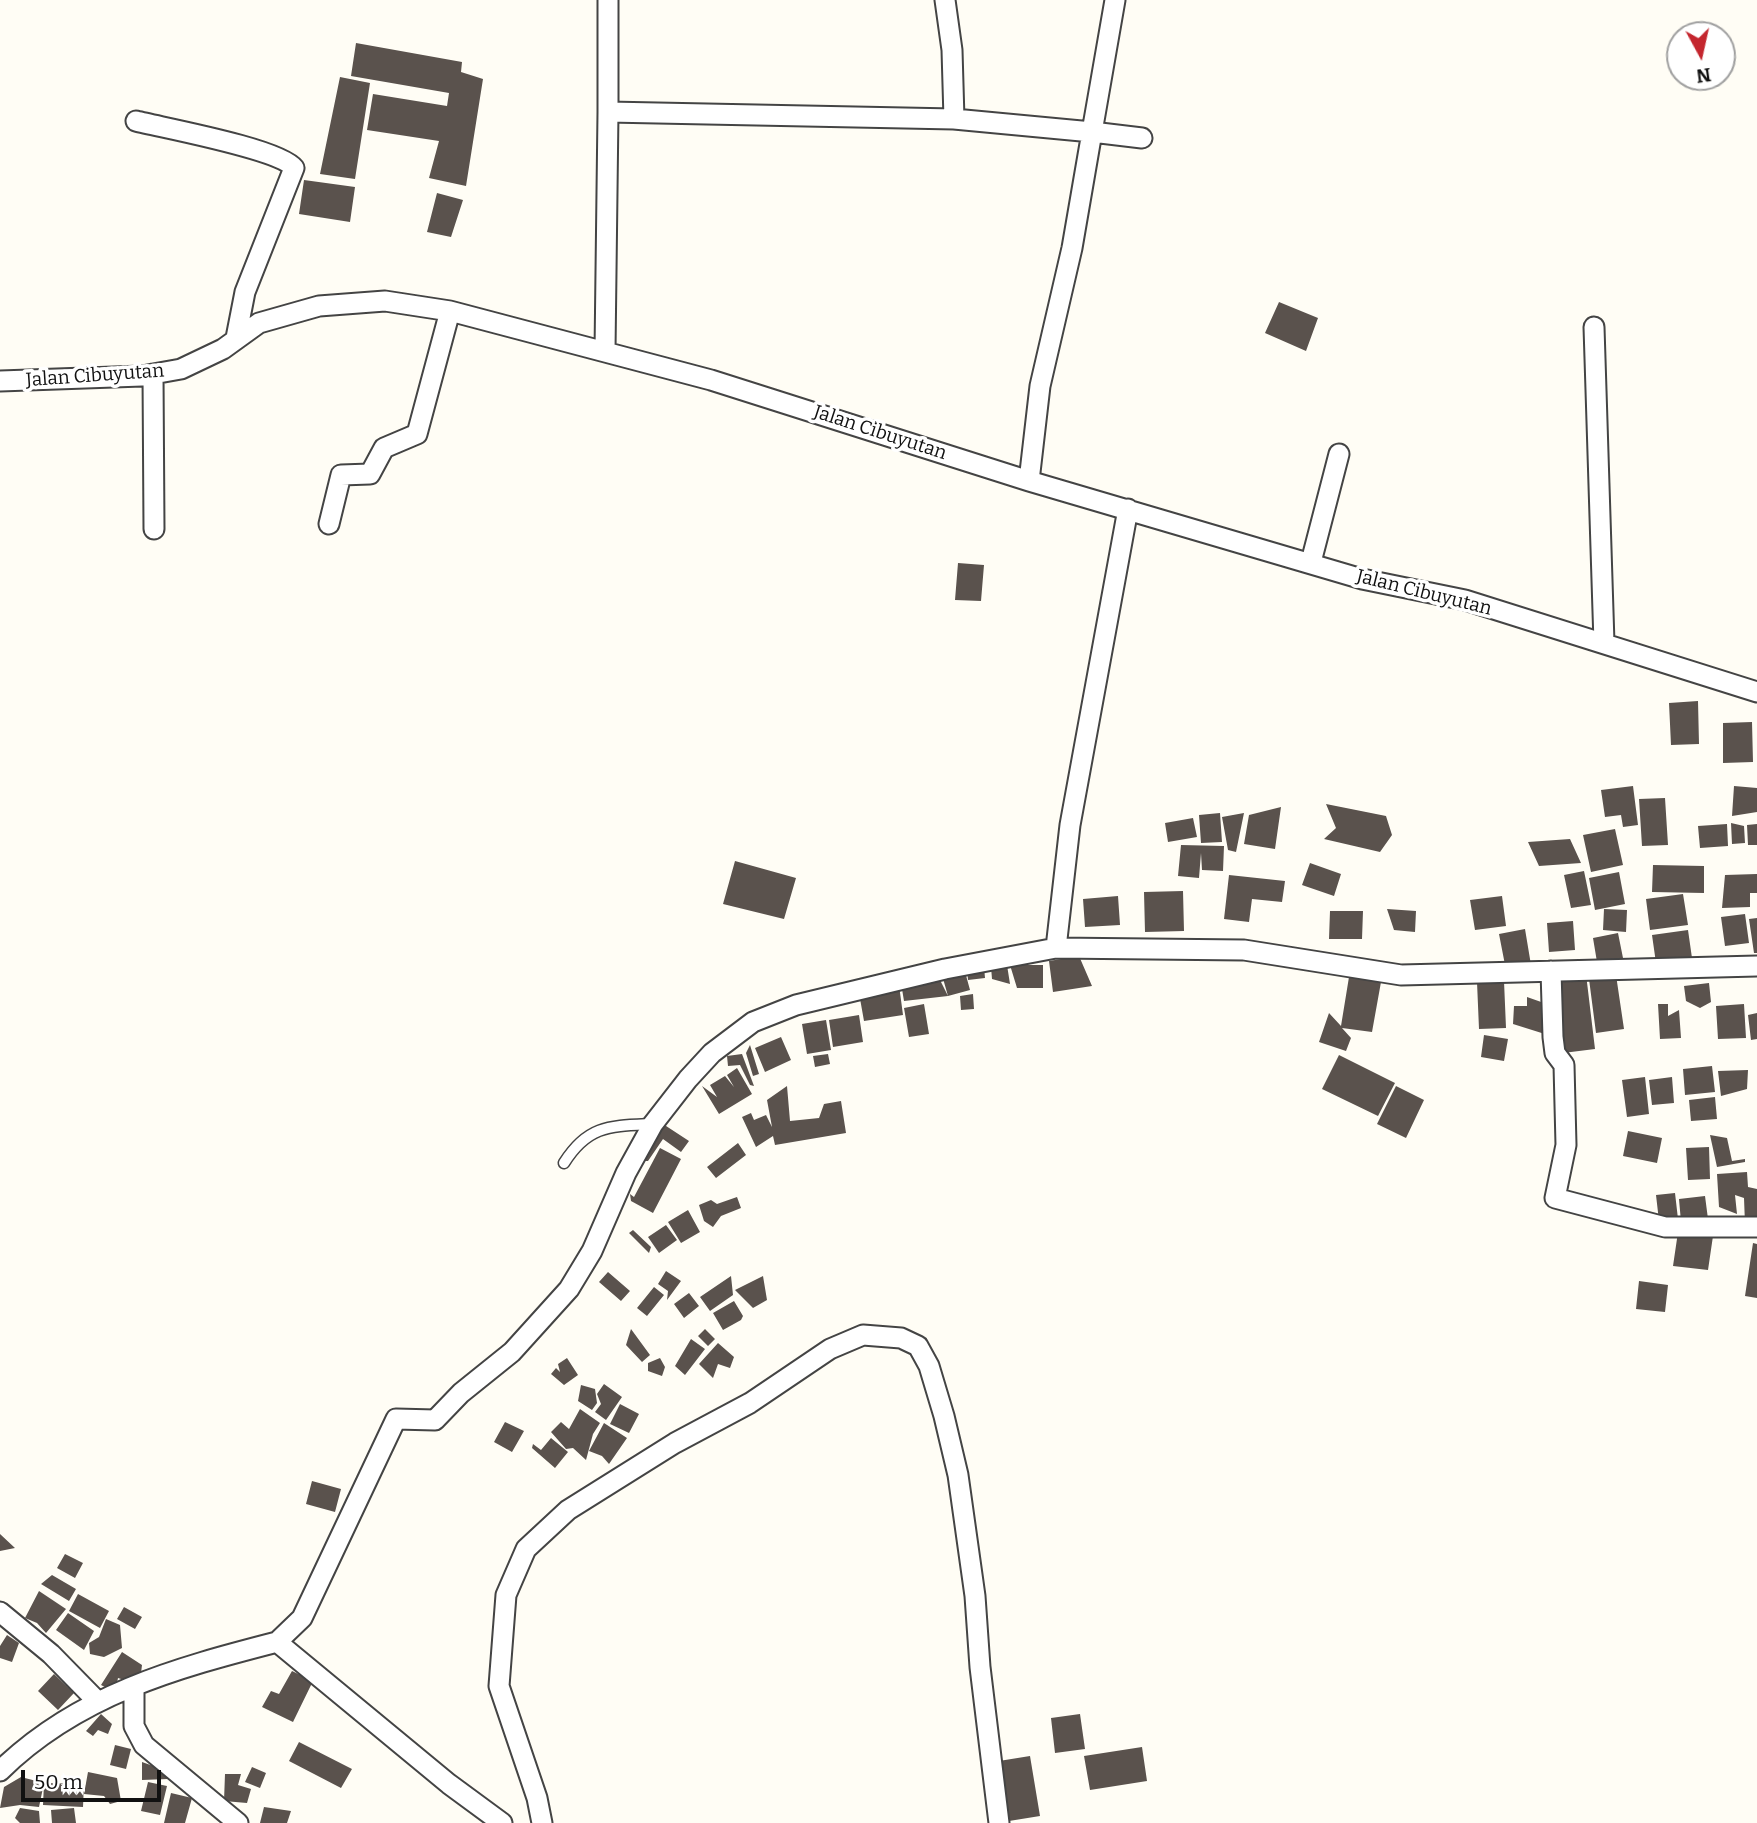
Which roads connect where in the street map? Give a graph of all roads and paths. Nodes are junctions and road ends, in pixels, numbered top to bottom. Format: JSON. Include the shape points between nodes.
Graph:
{"nodes":[{"id":1,"x":608,"y":0,"type":"edge"},
{"id":2,"x":945,"y":0,"type":"edge"},
{"id":3,"x":1115,"y":0,"type":"edge"},
{"id":4,"x":608,"y":112,"type":"junction"},
{"id":5,"x":954,"y":119,"type":"junction"},
{"id":6,"x":136,"y":121,"type":"dead end"},
{"id":7,"x":1092,"y":132,"type":"junction"},
{"id":8,"x":1142,"y":138,"type":"dead end"},
{"id":9,"x":450,"y":311,"type":"junction"},
{"id":10,"x":1594,"y":327,"type":"dead end"},
{"id":11,"x":236,"y":338,"type":"junction"},
{"id":12,"x":605,"y":351,"type":"junction"},
{"id":13,"x":153,"y":374,"type":"junction"},
{"id":14,"x":0,"y":381,"type":"edge"},
{"id":15,"x":1339,"y":454,"type":"dead end"},
{"id":16,"x":1028,"y":481,"type":"junction"},
{"id":17,"x":1128,"y":509,"type":"junction"},
{"id":18,"x":329,"y":524,"type":"dead end"},
{"id":19,"x":154,"y":529,"type":"dead end"},
{"id":20,"x":1311,"y":562,"type":"junction"},
{"id":21,"x":1604,"y":643,"type":"junction"},
{"id":22,"x":1757,"y":692,"type":"edge"},
{"id":23,"x":1056,"y":948,"type":"junction"},
{"id":24,"x":1757,"y":966,"type":"edge"},
{"id":25,"x":1551,"y":971,"type":"junction"},
{"id":26,"x":653,"y":1124,"type":"junction"},
{"id":27,"x":564,"y":1163,"type":"dead end"},
{"id":28,"x":1757,"y":1227,"type":"edge"},
{"id":29,"x":0,"y":1612,"type":"edge"},
{"id":30,"x":277,"y":1642,"type":"junction"},
{"id":31,"x":134,"y":1686,"type":"junction"},
{"id":32,"x":98,"y":1702,"type":"junction"},
{"id":33,"x":0,"y":1771,"type":"edge"},
{"id":34,"x":238,"y":1823,"type":"edge"},
{"id":35,"x":502,"y":1823,"type":"edge"},
{"id":36,"x":541,"y":1823,"type":"edge"},
{"id":37,"x":999,"y":1823,"type":"edge"}],
"edges":[{"from":1,"to":4,"type":"street"},
{"from":2,"to":5,"type":"street"},
{"from":3,"to":7,"type":"street"},
{"from":4,"to":5,"type":"street"},
{"from":4,"to":12,"type":"street"},
{"from":5,"to":7,"type":"street"},
{"from":6,"to":11,"type":"street","via":[[235,144],[294,168],[245,292]]},
{"from":7,"to":8,"type":"street"},
{"from":7,"to":16,"type":"street","via":[[1072,248],[1040,386]]},
{"from":9,"to":11,"type":"street","name":"Jalan Cibuyutan","via":[[385,302],[319,306],[259,323]]},
{"from":9,"to":12,"type":"street","name":"Jalan Cibuyutan"},
{"from":9,"to":18,"type":"street","via":[[416,434],[384,448],[370,474],[341,475]]},
{"from":10,"to":21,"type":"street"},
{"from":11,"to":13,"type":"street","name":"Jalan Cibuyutan","via":[[207,358]]},
{"from":12,"to":16,"type":"street","name":"Jalan Cibuyutan","via":[[870,428]]},
{"from":13,"to":14,"type":"street","name":"Jalan Cibuyutan"},
{"from":13,"to":19,"type":"street"},
{"from":15,"to":20,"type":"street"},
{"from":16,"to":17,"type":"street","name":"Jalan Cibuyutan"},
{"from":17,"to":20,"type":"street","name":"Jalan Cibuyutan"},
{"from":17,"to":23,"type":"street","via":[[1070,825]]},
{"from":20,"to":21,"type":"street","name":"Jalan Cibuyutan","via":[[1362,579],[1465,600]]},
{"from":21,"to":22,"type":"street","name":"Jalan Cibuyutan"},
{"from":23,"to":25,"type":"street","via":[[1244,950],[1401,975]]},
{"from":23,"to":26,"type":"street","via":[[867,987],[796,1005],[753,1022],[712,1053]]},
{"from":24,"to":25,"type":"street"},
{"from":25,"to":28,"type":"street","via":[[1555,1053],[1564,1065],[1566,1145],[1555,1198],[1665,1227]]},
{"from":26,"to":27,"type":"lane","via":[[593,1131],[577,1143]]},
{"from":26,"to":30,"type":"street","via":[[592,1251],[569,1289],[538,1325],[435,1420],[395,1421],[302,1618]]},
{"from":29,"to":32,"type":"street","via":[[51,1654]]},
{"from":30,"to":31,"type":"street"},
{"from":30,"to":35,"type":"street"},
{"from":31,"to":32,"type":"street"},
{"from":31,"to":34,"type":"street","via":[[134,1726],[144,1745]]},
{"from":32,"to":33,"type":"street","via":[[56,1723]]},
{"from":36,"to":37,"type":"street","via":[[537,1798],[499,1686],[506,1595],[526,1549],[568,1510],[675,1443],[750,1403],[830,1349],[863,1335],[901,1338],[918,1346],[944,1416],[958,1475],[975,1596]]}]}
